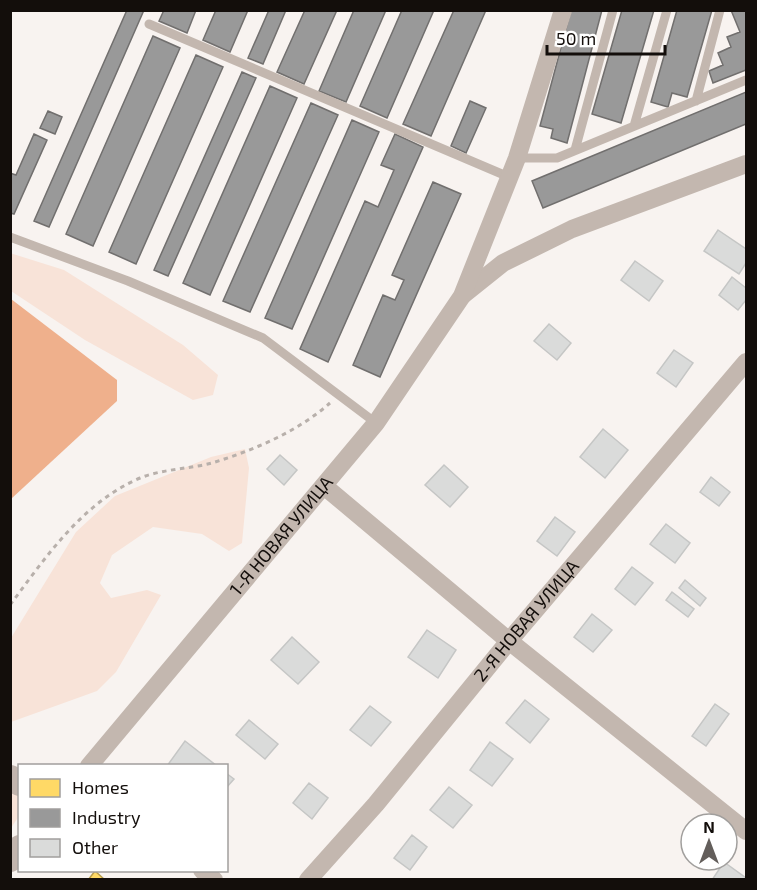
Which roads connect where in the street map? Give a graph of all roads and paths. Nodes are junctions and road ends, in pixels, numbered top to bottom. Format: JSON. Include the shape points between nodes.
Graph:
{"nodes":[{"id":1,"x":563,"y":10,"type":"edge"},
{"id":2,"x":613,"y":10,"type":"edge"},
{"id":3,"x":667,"y":10,"type":"edge"},
{"id":4,"x":720,"y":10,"type":"edge"},
{"id":5,"x":148,"y":24,"type":"dead end"},
{"id":6,"x":747,"y":80,"type":"edge"},
{"id":7,"x":696,"y":101,"type":"junction"},
{"id":8,"x":634,"y":126,"type":"junction"},
{"id":9,"x":575,"y":150,"type":"junction"},
{"id":10,"x":517,"y":158,"type":"junction"},
{"id":11,"x":747,"y":164,"type":"edge"},
{"id":12,"x":509,"y":177,"type":"junction"},
{"id":13,"x":10,"y":237,"type":"edge"},
{"id":14,"x":462,"y":296,"type":"junction"},
{"id":15,"x":747,"y":362,"type":"edge"},
{"id":16,"x":339,"y":395,"type":"junction"},
{"id":17,"x":376,"y":423,"type":"junction"},
{"id":18,"x":324,"y":486,"type":"junction"},
{"id":19,"x":10,"y":605,"type":"edge"},
{"id":20,"x":509,"y":641,"type":"junction"},
{"id":21,"x":90,"y":764,"type":"edge"},
{"id":22,"x":747,"y":831,"type":"edge"},
{"id":23,"x":308,"y":879,"type":"edge"}],
"edges":[{"from":1,"to":10,"type":"street"},
{"from":2,"to":9,"type":"lane"},
{"from":3,"to":8,"type":"lane"},
{"from":4,"to":7,"type":"lane"},
{"from":5,"to":12,"type":"lane"},
{"from":6,"to":7,"type":"lane"},
{"from":7,"to":8,"type":"lane"},
{"from":8,"to":9,"type":"lane"},
{"from":9,"to":10,"type":"lane","via":[[557,158]]},
{"from":10,"to":12,"type":"street"},
{"from":11,"to":14,"type":"street","via":[[572,229],[503,262]]},
{"from":12,"to":14,"type":"street"},
{"from":13,"to":16,"type":"lane","via":[[263,338]]},
{"from":14,"to":17,"type":"street","name":"1-Я НОВАЯ УЛИЦА"},
{"from":15,"to":20,"type":"street","name":"2-Я НОВАЯ УЛИЦА"},
{"from":16,"to":17,"type":"lane"},
{"from":16,"to":19,"type":"path","via":[[310,420],[268,442],[212,463],[141,478],[100,502],[57,542]]},
{"from":17,"to":18,"type":"street","name":"1-Я НОВАЯ УЛИЦА"},
{"from":18,"to":20,"type":"street"},
{"from":18,"to":21,"type":"street","name":"1-Я НОВАЯ УЛИЦА"},
{"from":20,"to":22,"type":"street"},
{"from":20,"to":23,"type":"street","name":"2-Я НОВАЯ УЛИЦА","via":[[376,804]]}]}
